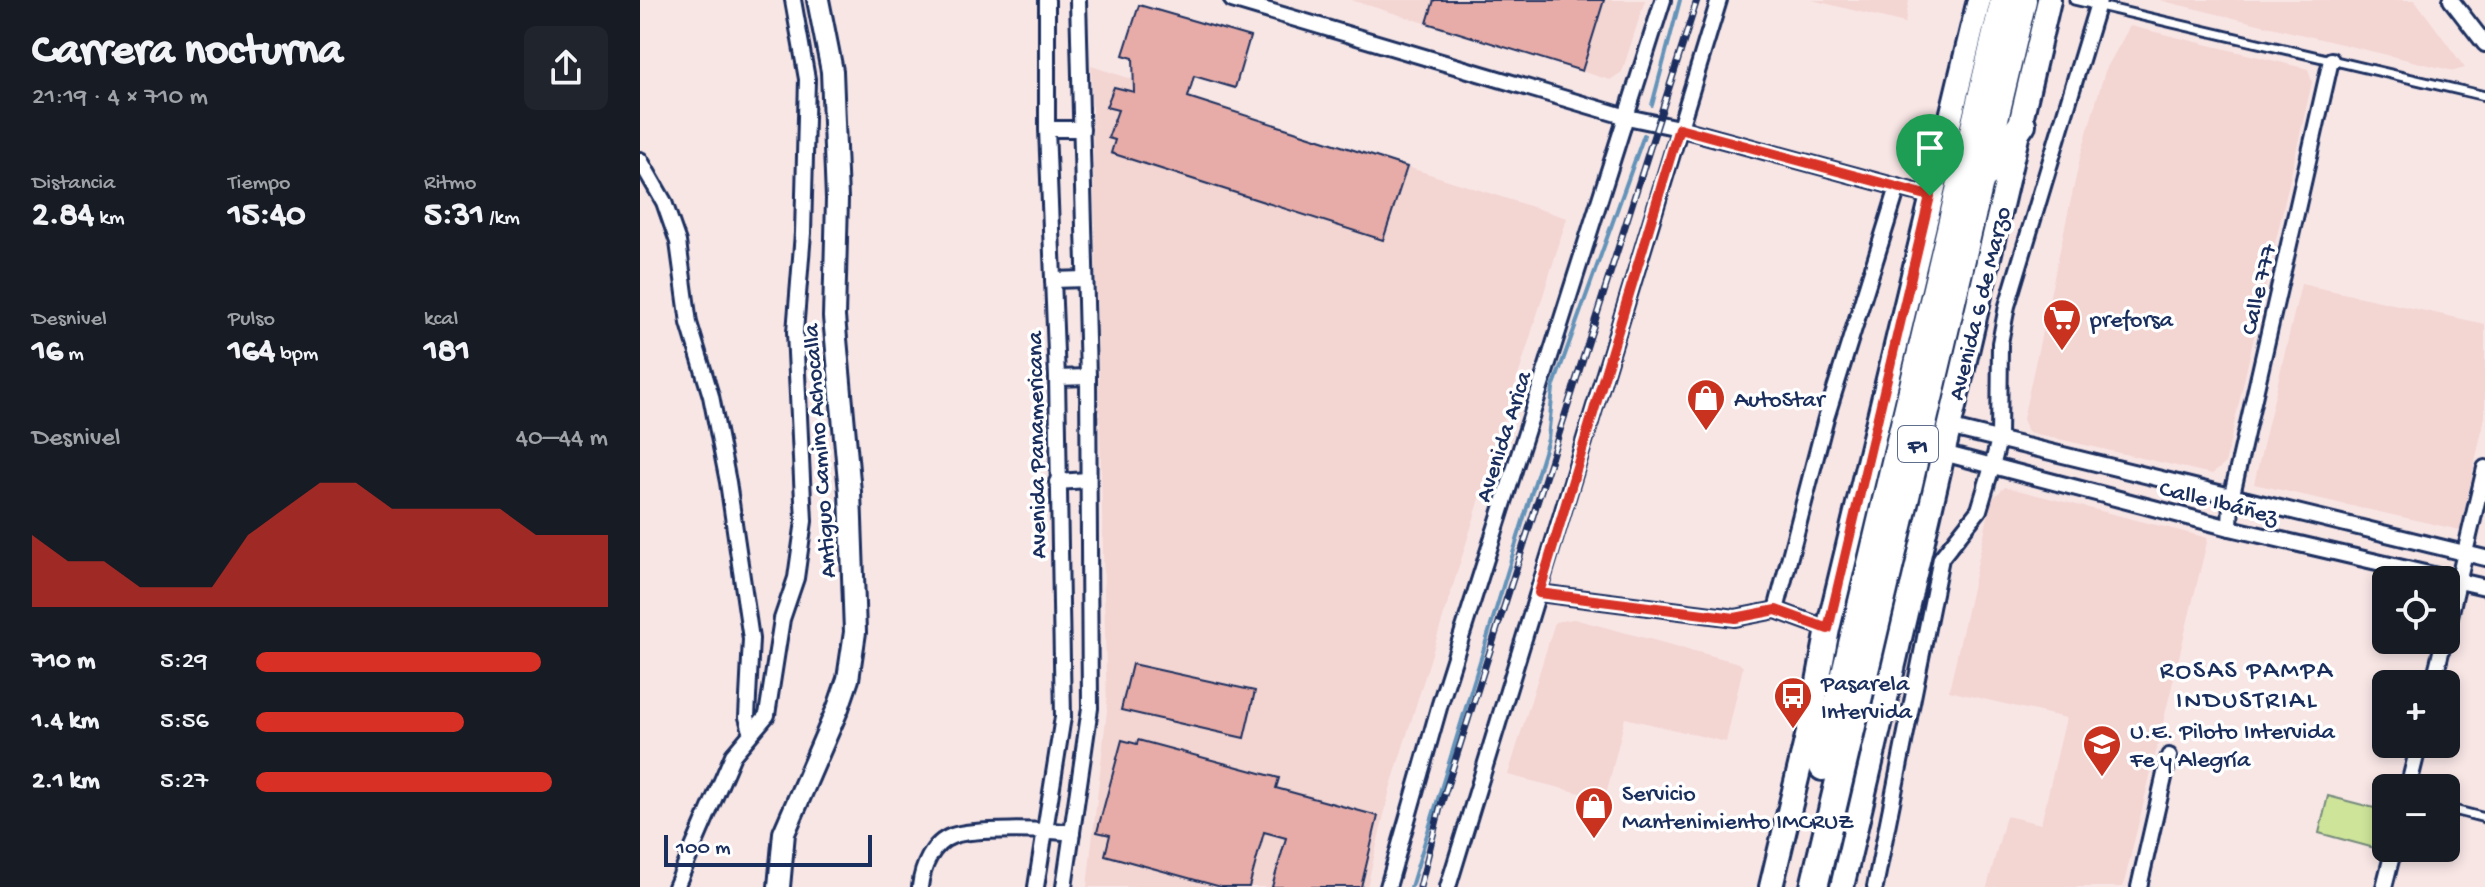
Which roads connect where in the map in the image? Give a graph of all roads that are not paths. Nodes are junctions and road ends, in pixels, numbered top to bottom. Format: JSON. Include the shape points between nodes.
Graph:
{"nodes":[{"id":1,"x":793,"y":0,"type":"edge"},
{"id":2,"x":818,"y":0,"type":"edge"},
{"id":3,"x":1047,"y":0,"type":"edge"},
{"id":4,"x":1078,"y":0,"type":"edge"},
{"id":5,"x":1232,"y":0,"type":"edge"},
{"id":6,"x":1663,"y":0,"type":"edge"},
{"id":7,"x":1719,"y":0,"type":"edge"},
{"id":8,"x":1979,"y":0,"type":"edge"},
{"id":9,"x":2004,"y":0,"type":"edge"},
{"id":10,"x":2023,"y":0,"type":"edge"},
{"id":11,"x":2049,"y":0,"type":"edge"},
{"id":12,"x":2074,"y":0,"type":"edge"},
{"id":13,"x":2451,"y":0,"type":"edge"},
{"id":14,"x":2098,"y":3,"type":"edge"},
{"id":15,"x":2485,"y":44,"type":"edge"},
{"id":16,"x":2331,"y":60,"type":"junction"},
{"id":17,"x":2485,"y":96,"type":"edge"},
{"id":18,"x":1627,"y":117,"type":"junction"},
{"id":19,"x":2022,"y":124,"type":"junction"},
{"id":20,"x":1679,"y":128,"type":"junction"},
{"id":21,"x":1047,"y":129,"type":"junction"},
{"id":22,"x":1082,"y":129,"type":"junction"},
{"id":23,"x":640,"y":160,"type":"edge"},
{"id":24,"x":1980,"y":183,"type":"junction"},
{"id":25,"x":1898,"y":187,"type":"junction"},
{"id":26,"x":1930,"y":196,"type":"junction"},
{"id":27,"x":1085,"y":279,"type":"junction"},
{"id":28,"x":1053,"y":280,"type":"junction"},
{"id":29,"x":1088,"y":377,"type":"junction"},
{"id":30,"x":1057,"y":378,"type":"junction"},
{"id":31,"x":1948,"y":427,"type":"junction"},
{"id":32,"x":1999,"y":439,"type":"junction"},
{"id":33,"x":1943,"y":453,"type":"junction"},
{"id":34,"x":1993,"y":463,"type":"junction"},
{"id":35,"x":2485,"y":468,"type":"edge"},
{"id":36,"x":1088,"y":480,"type":"junction"},
{"id":37,"x":1057,"y":482,"type":"junction"},
{"id":38,"x":2231,"y":499,"type":"junction"},
{"id":39,"x":2230,"y":528,"type":"junction"},
{"id":40,"x":2465,"y":554,"type":"junction"},
{"id":41,"x":2485,"y":558,"type":"edge"},
{"id":42,"x":2397,"y":566,"type":"edge"},
{"id":43,"x":2460,"y":576,"type":"edge"},
{"id":44,"x":2460,"y":580,"type":"edge"},
{"id":45,"x":2485,"y":587,"type":"edge"},
{"id":46,"x":1539,"y":593,"type":"junction"},
{"id":47,"x":1089,"y":594,"type":"junction"},
{"id":48,"x":1060,"y":595,"type":"junction"},
{"id":49,"x":1776,"y":610,"type":"junction"},
{"id":50,"x":1828,"y":629,"type":"junction"},
{"id":51,"x":1063,"y":717,"type":"junction"},
{"id":52,"x":1088,"y":718,"type":"junction"},
{"id":53,"x":751,"y":731,"type":"junction"},
{"id":54,"x":2169,"y":756,"type":"dead end"},
{"id":55,"x":2460,"y":812,"type":"edge"},
{"id":56,"x":2485,"y":818,"type":"edge"},
{"id":57,"x":1043,"y":829,"type":"junction"},
{"id":58,"x":1072,"y":833,"type":"junction"},
{"id":59,"x":2390,"y":862,"type":"edge"},
{"id":60,"x":676,"y":887,"type":"edge"},
{"id":61,"x":779,"y":887,"type":"edge"},
{"id":62,"x":920,"y":887,"type":"edge"},
{"id":63,"x":1036,"y":887,"type":"edge"},
{"id":64,"x":1064,"y":887,"type":"edge"},
{"id":65,"x":1388,"y":887,"type":"edge"},
{"id":66,"x":1448,"y":887,"type":"edge"},
{"id":67,"x":1771,"y":887,"type":"edge"},
{"id":68,"x":1796,"y":887,"type":"edge"},
{"id":69,"x":1814,"y":887,"type":"edge"},
{"id":70,"x":1842,"y":887,"type":"edge"},
{"id":71,"x":1875,"y":887,"type":"edge"},
{"id":72,"x":2139,"y":887,"type":"edge"},
{"id":73,"x":2384,"y":887,"type":"edge"}],
"edges":[{"from":1,"to":53,"type":"street","via":[[807,79],[795,332],[804,521],[796,578],[782,619],[773,695],[767,715]]},
{"from":2,"to":61,"type":"main road","name":"Antiguo Camino Achocalla","via":[[832,71],[834,317],[850,492],[855,632],[838,708],[784,833]]},
{"from":3,"to":21,"type":"street","name":"Avenida Panamericana"},
{"from":4,"to":22,"type":"street"},
{"from":5,"to":18,"type":"street"},
{"from":6,"to":18,"type":"street","name":"Avenida Arica"},
{"from":7,"to":20,"type":"street"},
{"from":8,"to":26,"type":"main road"},
{"from":9,"to":68,"type":"highway","name":"Avenida 6 de Marzo","number":"F1"},
{"from":10,"to":24,"type":"highway","name":"Avenida 6 de Marzo","number":"F1"},
{"from":11,"to":19,"type":"main road","name":"Avenida 6 de Marzo"},
{"from":12,"to":14,"type":"lane"},
{"from":13,"to":15,"type":"street"},
{"from":14,"to":16,"type":"lane"},
{"from":14,"to":32,"type":"street","via":[[2007,306],[2000,343]]},
{"from":16,"to":17,"type":"lane"},
{"from":16,"to":38,"type":"street","name":"Calle 777"},
{"from":18,"to":20,"type":"street"},
{"from":18,"to":65,"type":"street","name":"Avenida Arica","via":[[1440,704]]},
{"from":19,"to":24,"type":"highway"},
{"from":19,"to":31,"type":"main road","name":"Avenida 6 de Marzo"},
{"from":20,"to":25,"type":"street"},
{"from":20,"to":46,"type":"street"},
{"from":21,"to":22,"type":"street"},
{"from":21,"to":28,"type":"street","name":"Avenida Panamericana"},
{"from":22,"to":27,"type":"street"},
{"from":23,"to":53,"type":"street","via":[[664,202],[678,242],[689,323],[728,482],[751,639]]},
{"from":24,"to":69,"type":"highway","name":"Avenida 6 de Marzo","number":"F1"},
{"from":25,"to":26,"type":"street"},
{"from":25,"to":49,"type":"street","via":[[1826,418]]},
{"from":26,"to":50,"type":"main road"},
{"from":27,"to":28,"type":"street"},
{"from":27,"to":29,"type":"street"},
{"from":28,"to":30,"type":"street","name":"Avenida Panamericana"},
{"from":29,"to":30,"type":"street"},
{"from":29,"to":36,"type":"street"},
{"from":30,"to":37,"type":"street","name":"Avenida Panamericana"},
{"from":31,"to":32,"type":"street","name":"Calle Ibáñez"},
{"from":31,"to":33,"type":"main road","name":"Avenida 6 de Marzo"},
{"from":32,"to":34,"type":"street"},
{"from":32,"to":38,"type":"street","name":"Calle Ibáñez"},
{"from":33,"to":34,"type":"street","name":"Calle Ibáñez"},
{"from":33,"to":70,"type":"main road","name":"Avenida 6 de Marzo"},
{"from":34,"to":39,"type":"street","name":"Calle Ibáñez"},
{"from":34,"to":71,"type":"street","via":[[1979,510],[1941,558]]},
{"from":35,"to":40,"type":"street"},
{"from":36,"to":37,"type":"street"},
{"from":36,"to":47,"type":"street"},
{"from":37,"to":48,"type":"street","name":"Avenida Panamericana"},
{"from":38,"to":39,"type":"street","name":"Calle 777"},
{"from":38,"to":40,"type":"street","name":"Calle Ibáñez"},
{"from":39,"to":42,"type":"street","name":"Calle Ibáñez"},
{"from":40,"to":41,"type":"street","name":"Calle Ibáñez"},
{"from":40,"to":43,"type":"street"},
{"from":44,"to":45,"type":"street","name":"Calle Ibáñez"},
{"from":46,"to":49,"type":"street","via":[[1735,618]]},
{"from":46,"to":66,"type":"street"},
{"from":47,"to":48,"type":"street"},
{"from":47,"to":52,"type":"street"},
{"from":48,"to":51,"type":"street","name":"Avenida Panamericana"},
{"from":49,"to":50,"type":"street"},
{"from":50,"to":67,"type":"main road"},
{"from":51,"to":52,"type":"street"},
{"from":51,"to":57,"type":"street","name":"Avenida Panamericana"},
{"from":52,"to":58,"type":"street"},
{"from":53,"to":60,"type":"street","via":[[733,755]]},
{"from":54,"to":72,"type":"street"},
{"from":55,"to":56,"type":"lane"},
{"from":57,"to":58,"type":"street"},
{"from":57,"to":62,"type":"street","via":[[951,836],[932,851]]},
{"from":57,"to":63,"type":"street","name":"Avenida Panamericana"},
{"from":58,"to":64,"type":"street"},
{"from":59,"to":73,"type":"street"}]}
